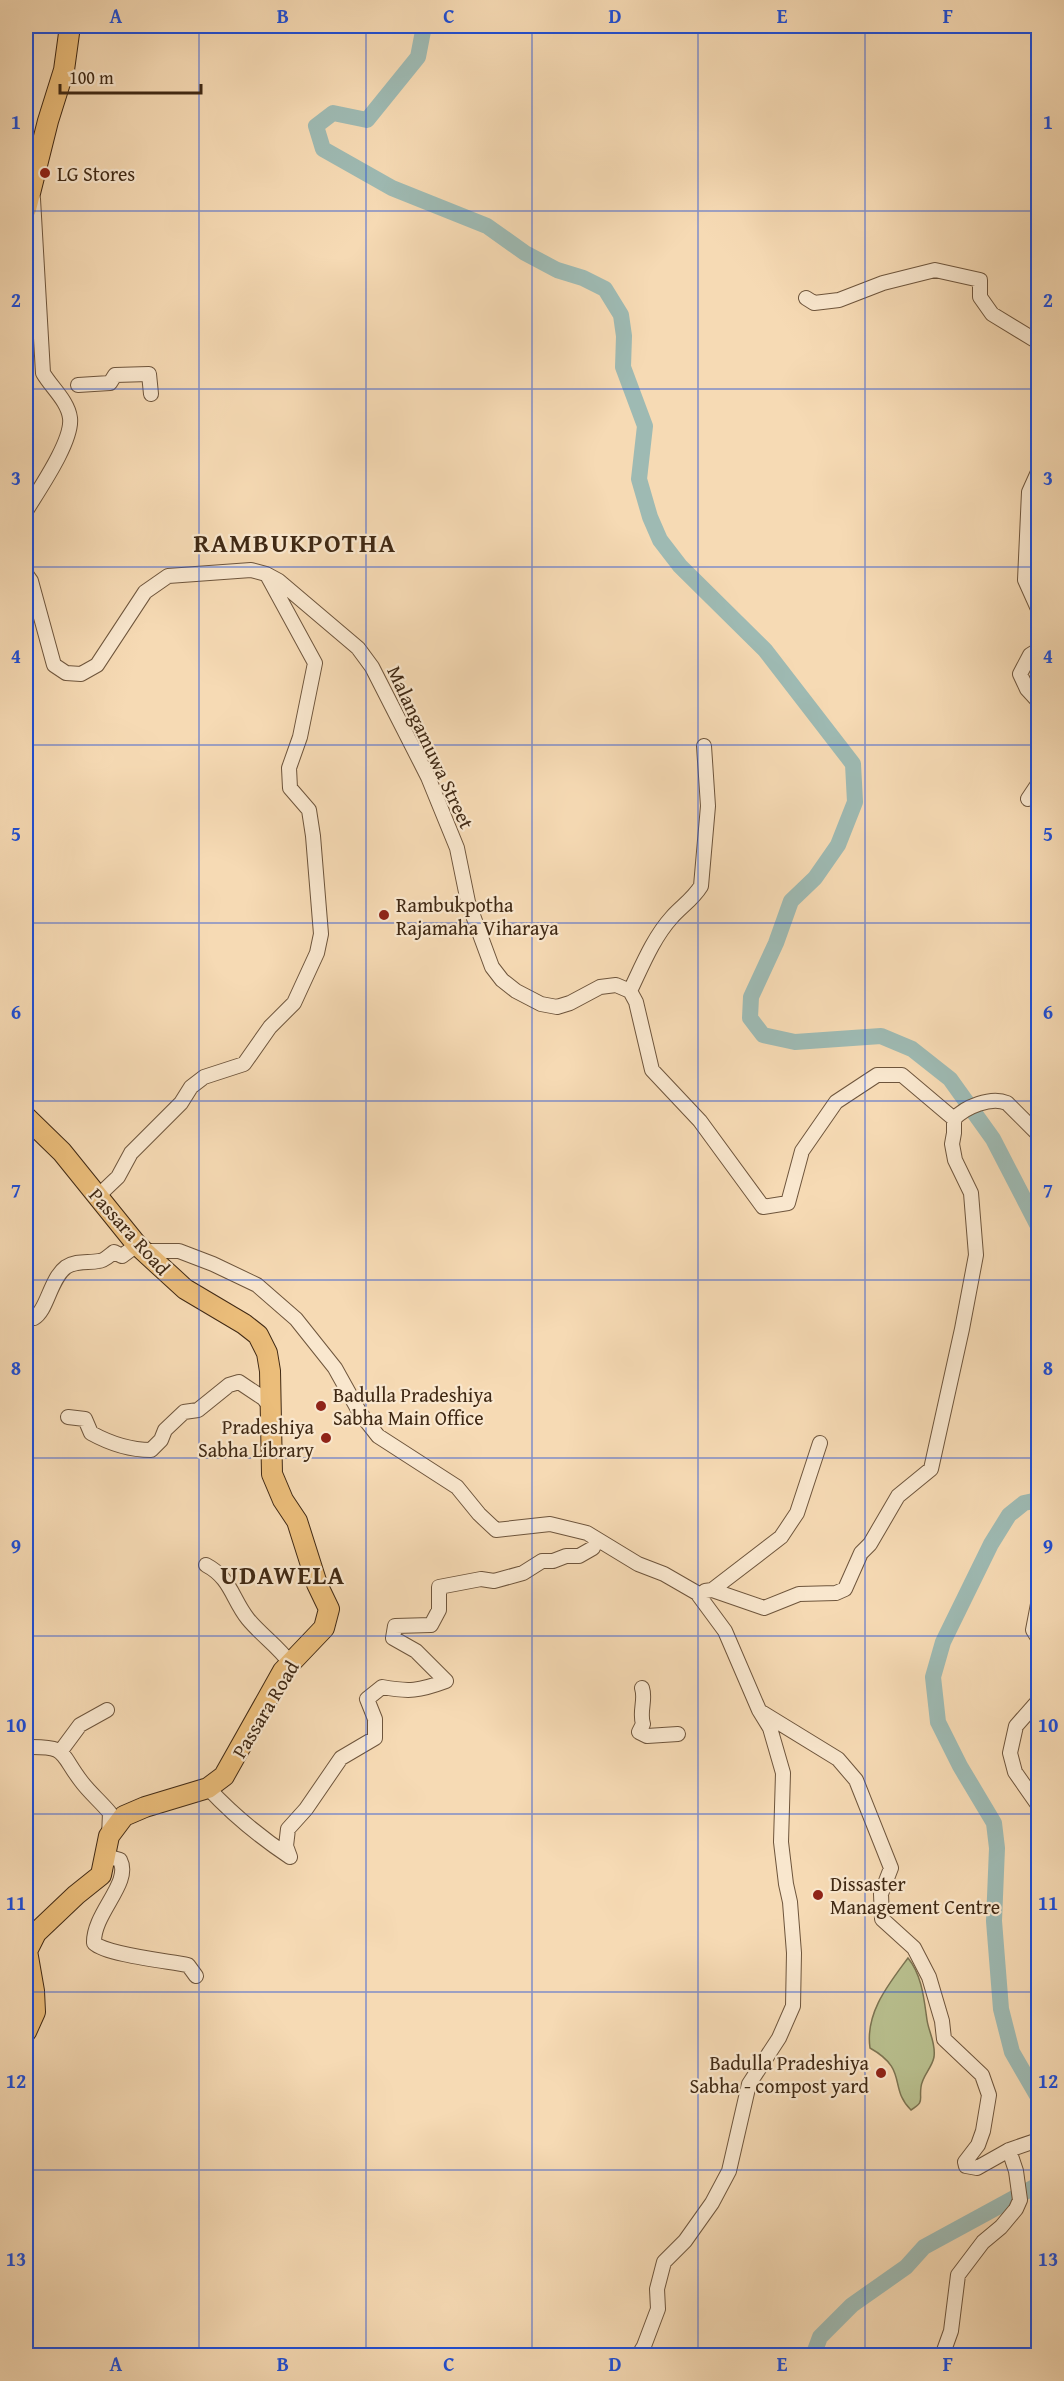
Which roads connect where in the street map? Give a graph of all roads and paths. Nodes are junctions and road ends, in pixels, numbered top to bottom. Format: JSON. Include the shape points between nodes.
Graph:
{"nodes":[{"id":1,"x":70,"y":26,"type":"edge"},
{"id":2,"x":32,"y":184,"type":"junction"},
{"id":3,"x":26,"y":209,"type":"edge"},
{"id":4,"x":806,"y":298,"type":"dead end"},
{"id":5,"x":1038,"y":361,"type":"edge"},
{"id":6,"x":78,"y":385,"type":"dead end"},
{"id":7,"x":151,"y":394,"type":"dead end"},
{"id":8,"x":1038,"y":472,"type":"edge"},
{"id":9,"x":26,"y":511,"type":"edge"},
{"id":10,"x":26,"y":574,"type":"edge"},
{"id":11,"x":266,"y":574,"type":"junction"},
{"id":12,"x":1038,"y":609,"type":"edge"},
{"id":13,"x":1038,"y":650,"type":"edge"},
{"id":14,"x":1038,"y":701,"type":"edge"},
{"id":15,"x":704,"y":746,"type":"dead end"},
{"id":16,"x":1038,"y":784,"type":"edge"},
{"id":17,"x":1028,"y":799,"type":"dead end"},
{"id":18,"x":630,"y":991,"type":"junction"},
{"id":19,"x":957,"y":1115,"type":"junction"},
{"id":20,"x":26,"y":1117,"type":"edge"},
{"id":21,"x":1038,"y":1134,"type":"edge"},
{"id":22,"x":97,"y":1197,"type":"junction"},
{"id":23,"x":140,"y":1248,"type":"junction"},
{"id":24,"x":26,"y":1316,"type":"edge"},
{"id":25,"x":270,"y":1406,"type":"junction"},
{"id":26,"x":68,"y":1417,"type":"dead end"},
{"id":27,"x":820,"y":1443,"type":"dead end"},
{"id":28,"x":593,"y":1548,"type":"dead end"},
{"id":29,"x":206,"y":1565,"type":"dead end"},
{"id":30,"x":712,"y":1590,"type":"junction"},
{"id":31,"x":697,"y":1593,"type":"junction"},
{"id":32,"x":1038,"y":1604,"type":"edge"},
{"id":33,"x":1038,"y":1638,"type":"edge"},
{"id":34,"x":290,"y":1663,"type":"junction"},
{"id":35,"x":642,"y":1688,"type":"dead end"},
{"id":36,"x":1038,"y":1701,"type":"edge"},
{"id":37,"x":106,"y":1710,"type":"dead end"},
{"id":38,"x":759,"y":1710,"type":"junction"},
{"id":39,"x":678,"y":1734,"type":"dead end"},
{"id":40,"x":26,"y":1747,"type":"edge"},
{"id":41,"x":60,"y":1752,"type":"junction"},
{"id":42,"x":208,"y":1788,"type":"junction"},
{"id":43,"x":1038,"y":1805,"type":"edge"},
{"id":44,"x":110,"y":1836,"type":"junction"},
{"id":45,"x":106,"y":1856,"type":"junction"},
{"id":46,"x":196,"y":1976,"type":"dead end"},
{"id":47,"x":26,"y":2032,"type":"edge"},
{"id":48,"x":1037,"y":2140,"type":"edge"},
{"id":49,"x":1009,"y":2150,"type":"junction"},
{"id":50,"x":639,"y":2355,"type":"edge"},
{"id":51,"x":942,"y":2355,"type":"edge"}],
"edges":[{"from":1,"to":2,"type":"highway","via":[[64,70]]},
{"from":2,"to":3,"type":"highway"},
{"from":2,"to":9,"type":"street","via":[[43,373],[63,400],[70,418],[64,446]]},
{"from":4,"to":5,"type":"street","via":[[814,303],[839,300],[935,270],[960,274],[980,280],[980,297],[992,314],[1038,342]]},
{"from":6,"to":7,"type":"street","via":[[110,383],[115,375],[149,374]]},
{"from":8,"to":12,"type":"street","via":[[1029,492],[1025,580]]},
{"from":10,"to":11,"type":"street","name":"Malangamuwa Street","via":[[54,665],[66,673],[81,674],[97,665],[145,592],[168,576],[250,570]]},
{"from":11,"to":18,"type":"street","name":"Malangamuwa Street","via":[[358,648],[372,667],[428,777],[457,848],[468,902],[492,967],[502,980],[541,1004],[557,1007],[600,987],[616,985]]},
{"from":11,"to":22,"type":"street","via":[[315,663],[300,737],[289,768],[290,788],[309,810],[313,836],[321,934],[317,953],[294,1003],[270,1027],[244,1064],[204,1077],[191,1087]]},
{"from":13,"to":14,"type":"street","via":[[1030,655],[1020,674]]},
{"from":15,"to":18,"type":"street","via":[[708,806],[701,886],[659,934]]},
{"from":16,"to":17,"type":"street"},
{"from":18,"to":19,"type":"street","via":[[652,1070],[699,1121],[763,1207],[788,1203],[802,1151],[836,1102],[877,1075],[902,1076]]},
{"from":19,"to":21,"type":"street","via":[[991,1101],[1007,1102]]},
{"from":19,"to":30,"type":"street","via":[[952,1144],[971,1193],[976,1256],[931,1469],[898,1496],[861,1553],[845,1589],[836,1593],[799,1594],[764,1608]]},
{"from":20,"to":22,"type":"highway","name":"Passara Road","via":[[62,1152]]},
{"from":22,"to":23,"type":"highway","name":"Passara Road"},
{"from":23,"to":24,"type":"street","via":[[123,1256],[114,1252],[102,1261],[67,1267],[50,1287],[40,1313],[34,1318]]},
{"from":23,"to":25,"type":"highway","name":"Passara Road","via":[[185,1289],[258,1335],[267,1353]]},
{"from":23,"to":31,"type":"street","via":[[179,1251],[257,1285],[296,1319],[335,1368],[378,1436],[457,1487],[496,1530],[550,1524],[587,1533]]},
{"from":25,"to":26,"type":"street","via":[[239,1382],[229,1384],[198,1410],[184,1412],[152,1450],[124,1448],[91,1434],[85,1419]]},
{"from":25,"to":34,"type":"highway","name":"Passara Road","via":[[272,1474],[297,1521],[329,1609],[324,1628]]},
{"from":27,"to":30,"type":"street","via":[[797,1513],[781,1537]]},
{"from":28,"to":42,"type":"street","via":[[579,1556],[542,1561],[523,1573],[502,1579],[439,1587],[439,1610],[431,1625],[395,1626],[393,1638],[416,1651],[446,1681],[406,1691],[382,1687],[367,1700],[375,1719],[375,1738],[340,1758],[288,1830],[286,1846],[290,1857],[260,1838]]},
{"from":29,"to":34,"type":"street","via":[[221,1573],[248,1619],[279,1647]]},
{"from":30,"to":31,"type":"street"},
{"from":31,"to":38,"type":"street","via":[[725,1631]]},
{"from":32,"to":33,"type":"street","via":[[1033,1630]]},
{"from":34,"to":42,"type":"highway","name":"Passara Road","via":[[224,1776]]},
{"from":35,"to":39,"type":"street","via":[[645,1697],[639,1732],[647,1736]]},
{"from":36,"to":43,"type":"street","via":[[1016,1726],[1010,1752],[1015,1772]]},
{"from":37,"to":41,"type":"street","via":[[80,1725]]},
{"from":38,"to":49,"type":"street","via":[[838,1759],[856,1780],[891,1869],[881,1894],[882,1919],[914,1948],[929,1977],[944,2039],[982,2075],[989,2095],[978,2145],[966,2166],[977,2168]]},
{"from":38,"to":50,"type":"street","via":[[770,1728],[783,1773],[781,1842],[794,1953],[793,2006],[779,2038],[749,2084],[729,2171],[685,2241],[664,2262],[657,2289],[658,2309]]},
{"from":40,"to":41,"type":"street"},
{"from":41,"to":44,"type":"street","via":[[110,1812]]},
{"from":42,"to":44,"type":"highway","name":"Passara Road","via":[[124,1816]]},
{"from":44,"to":45,"type":"highway","name":"Passara Road"},
{"from":45,"to":46,"type":"street","via":[[120,1860],[124,1876],[104,1908],[94,1943],[113,1952],[188,1965]]},
{"from":45,"to":47,"type":"highway","name":"Passara Road","via":[[101,1875],[36,1933],[27,1951],[35,2012]]},
{"from":48,"to":49,"type":"street"},
{"from":49,"to":51,"type":"street","via":[[1020,2200],[958,2275],[951,2331]]}]}
